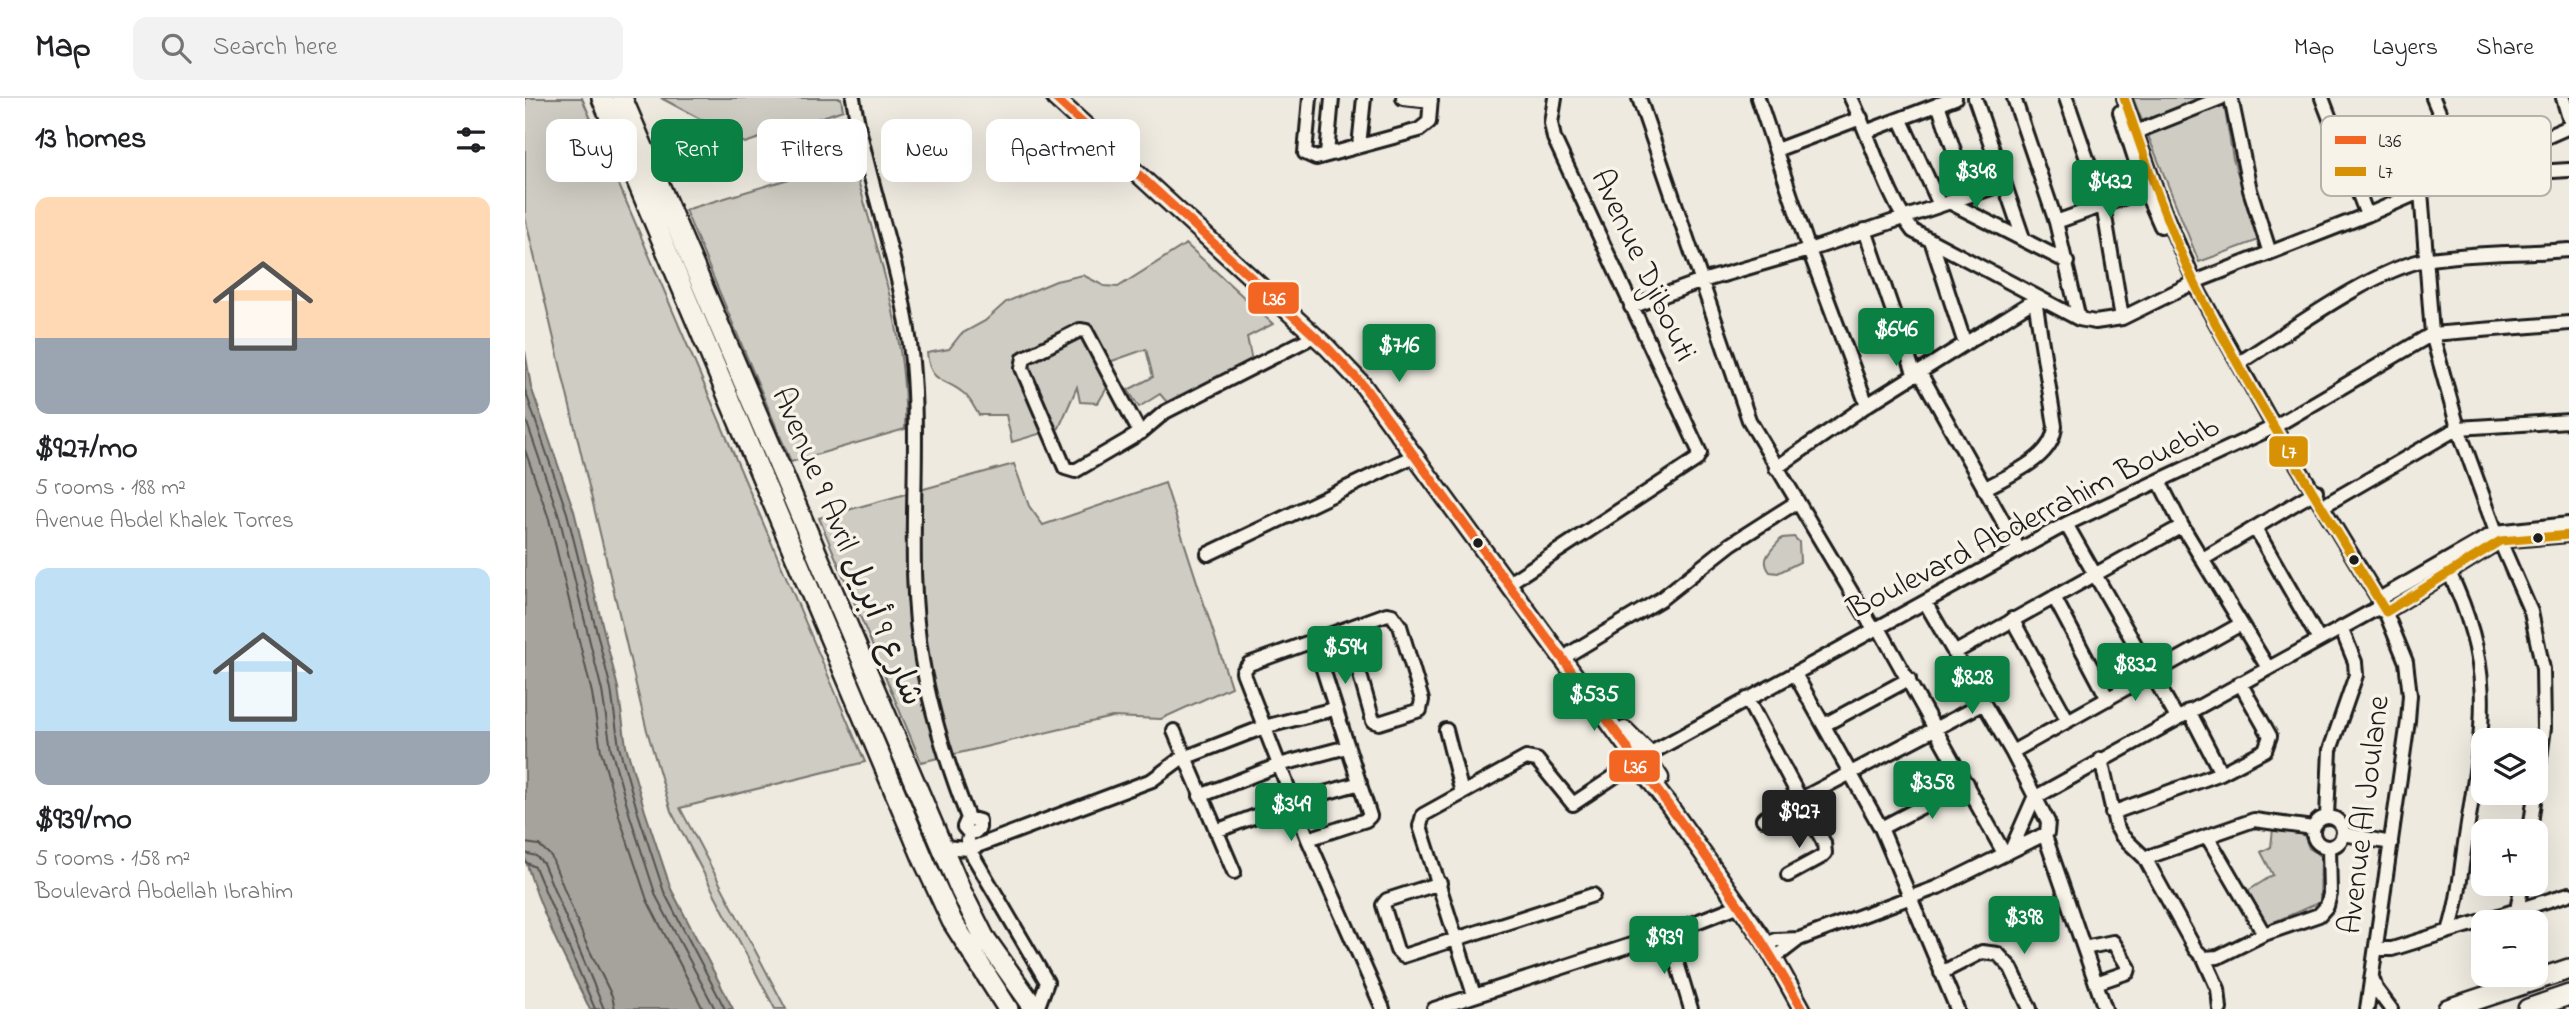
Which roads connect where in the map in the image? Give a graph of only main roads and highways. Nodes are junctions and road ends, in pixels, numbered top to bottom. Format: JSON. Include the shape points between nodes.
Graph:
{"nodes":[{"id":1,"x":602,"y":98,"type":"edge"},
{"id":2,"x":622,"y":98,"type":"edge"},
{"id":3,"x":1066,"y":100,"type":"edge"},
{"id":4,"x":1513,"y":580,"type":"junction"},
{"id":5,"x":1641,"y":760,"type":"junction"},
{"id":6,"x":2569,"y":969,"type":"edge"},
{"id":7,"x":2569,"y":995,"type":"edge"},
{"id":8,"x":1008,"y":1009,"type":"edge"},
{"id":9,"x":1036,"y":1009,"type":"edge"},
{"id":10,"x":1802,"y":1009,"type":"edge"},
{"id":11,"x":1812,"y":1009,"type":"edge"},
{"id":12,"x":2448,"y":1009,"type":"edge"},
{"id":13,"x":2528,"y":1009,"type":"edge"}],
"edges":[{"from":1,"to":8,"type":"highway","name":"Avenue 9 Avril شارع 9 أبريل","via":[[925,863],[952,921]]},
{"from":2,"to":9,"type":"highway","name":"Avenue 9 Avril شارع 9 أبريل","via":[[943,847],[984,937]]},
{"from":3,"to":4,"type":"main road","via":[[1362,384]]},
{"from":3,"to":4,"type":"main road","via":[[1355,363],[1397,411]]},
{"from":4,"to":5,"type":"main road"},
{"from":4,"to":5,"type":"main road","via":[[1571,653],[1633,741]]},
{"from":5,"to":10,"type":"main road","via":[[1775,957]]},
{"from":5,"to":11,"type":"main road","via":[[1778,946]]},
{"from":6,"to":12,"type":"highway"},
{"from":7,"to":13,"type":"highway"}]}
